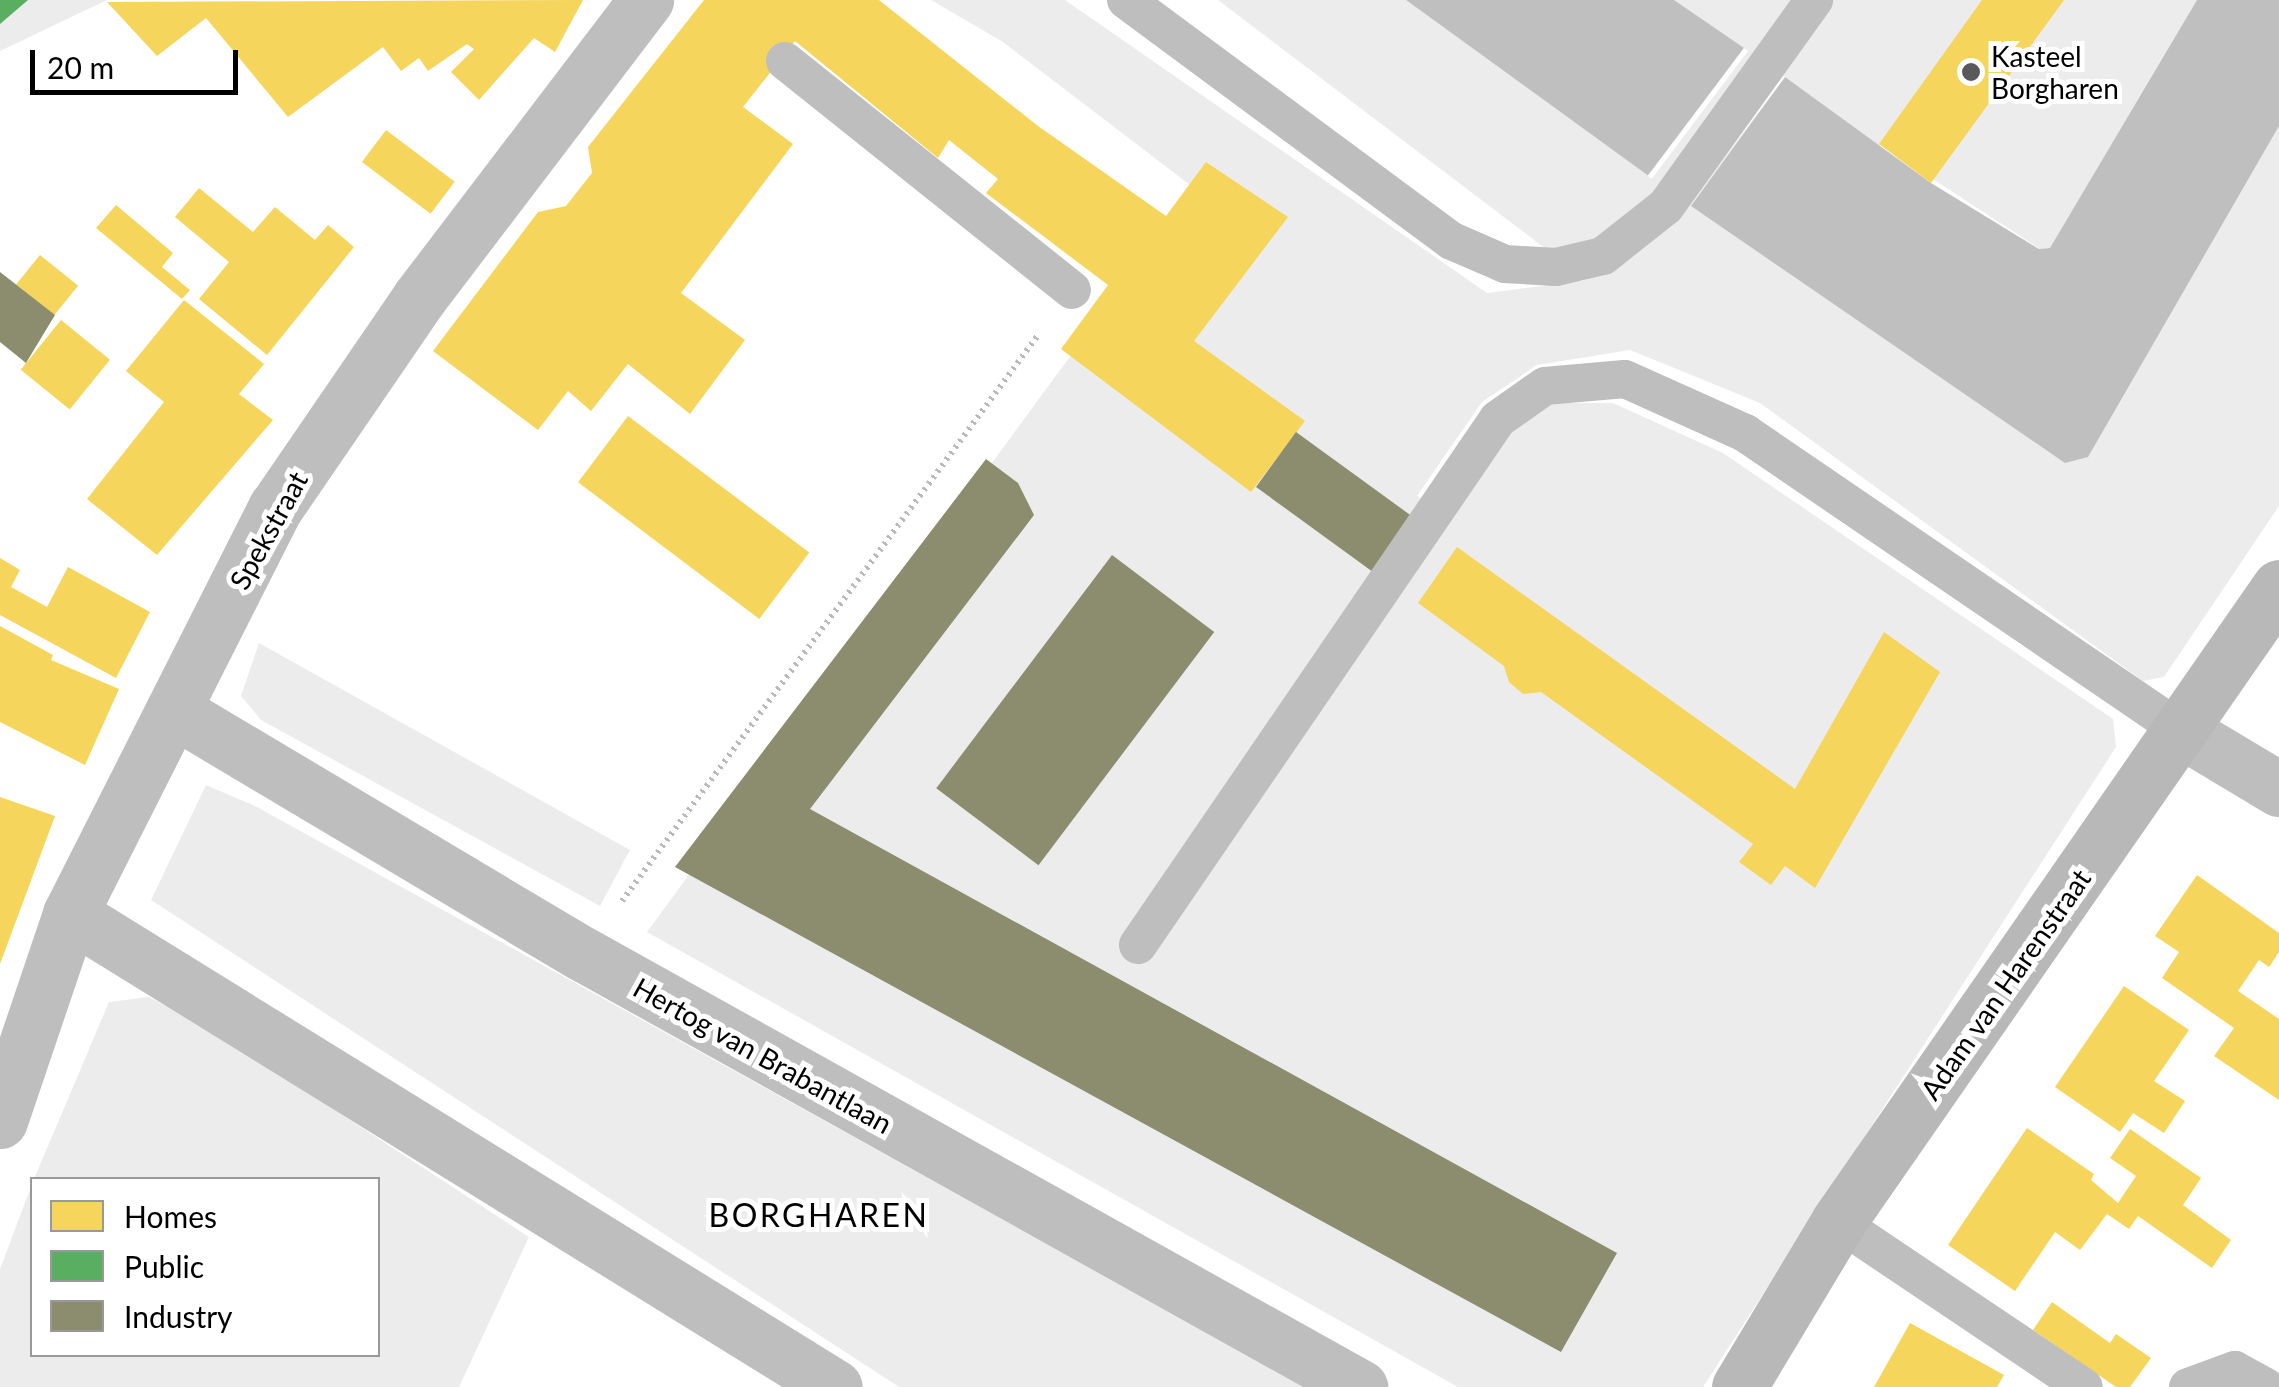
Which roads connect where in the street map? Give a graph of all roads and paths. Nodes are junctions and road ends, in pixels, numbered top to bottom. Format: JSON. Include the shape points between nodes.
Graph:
{"nodes":[{"id":1,"x":646,"y":0,"type":"edge"},
{"id":2,"x":1126,"y":0,"type":"edge"},
{"id":3,"x":1814,"y":0,"type":"edge"},
{"id":4,"x":785,"y":61,"type":"dead end"},
{"id":5,"x":1072,"y":290,"type":"joint"},
{"id":6,"x":2279,"y":587,"type":"edge"},
{"id":7,"x":173,"y":710,"type":"junction"},
{"id":8,"x":2182,"y":731,"type":"junction"},
{"id":9,"x":2279,"y":789,"type":"edge"},
{"id":10,"x":70,"y":914,"type":"junction"},
{"id":11,"x":1138,"y":945,"type":"dead end"},
{"id":12,"x":583,"y":954,"type":"junction"},
{"id":13,"x":0,"y":1122,"type":"edge"},
{"id":14,"x":1838,"y":1222,"type":"junction"},
{"id":15,"x":835,"y":1387,"type":"edge"},
{"id":16,"x":1360,"y":1387,"type":"edge"},
{"id":17,"x":1740,"y":1387,"type":"edge"},
{"id":18,"x":2084,"y":1387,"type":"edge"},
{"id":19,"x":2188,"y":1387,"type":"edge"},
{"id":20,"x":2266,"y":1387,"type":"edge"}],
"edges":[{"from":1,"to":7,"type":"street","name":"Spekstraat","via":[[419,298],[276,507]]},
{"from":2,"to":3,"type":"lane","via":[[1452,242],[1506,264],[1556,267],[1603,256],[1638,235],[1674,196]]},
{"from":4,"to":5,"type":"lane"},
{"from":5,"to":12,"type":"path"},
{"from":6,"to":8,"type":"street","name":"Adam van Harenstraat"},
{"from":7,"to":10,"type":"street","name":"Spekstraat"},
{"from":7,"to":12,"type":"street","name":"Hertog van Brabantlaan"},
{"from":8,"to":9,"type":"street"},
{"from":8,"to":11,"type":"lane","via":[[1745,433],[1625,378],[1545,386],[1498,418]]},
{"from":8,"to":14,"type":"street","name":"Adam van Harenstraat"},
{"from":10,"to":13,"type":"street","name":"Spekstraat"},
{"from":10,"to":15,"type":"street"},
{"from":12,"to":16,"type":"street","name":"Hertog van Brabantlaan"},
{"from":14,"to":17,"type":"street","name":"Adam van Harenstraat"},
{"from":14,"to":18,"type":"lane"},
{"from":19,"to":20,"type":"lane","via":[[2235,1370]]}]}
